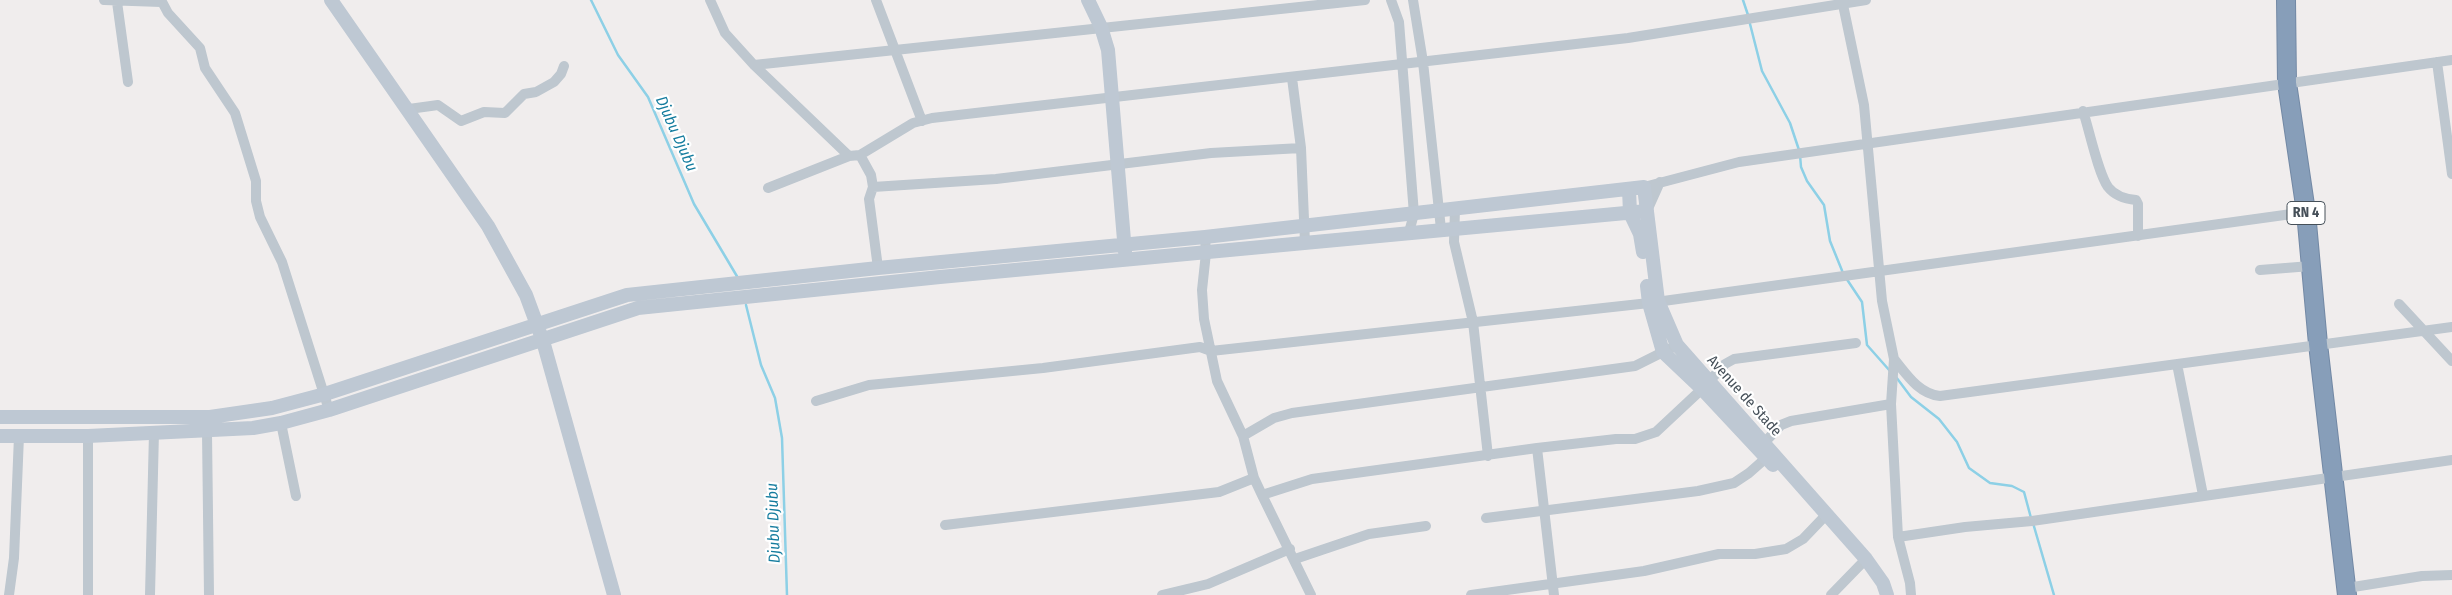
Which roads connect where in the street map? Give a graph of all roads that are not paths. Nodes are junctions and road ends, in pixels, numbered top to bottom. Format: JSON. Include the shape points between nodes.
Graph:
{"nodes":[{"id":1,"x":104,"y":0,"type":"edge"},
{"id":2,"x":331,"y":0,"type":"edge"},
{"id":3,"x":710,"y":0,"type":"edge"},
{"id":4,"x":876,"y":0,"type":"edge"},
{"id":5,"x":1088,"y":0,"type":"edge"},
{"id":6,"x":1365,"y":0,"type":"edge"},
{"id":7,"x":1391,"y":0,"type":"edge"},
{"id":8,"x":1412,"y":0,"type":"edge"},
{"id":9,"x":1866,"y":0,"type":"edge"},
{"id":10,"x":2286,"y":0,"type":"edge"},
{"id":11,"x":161,"y":1,"type":"edge"},
{"id":12,"x":117,"y":2,"type":"junction"},
{"id":13,"x":1842,"y":2,"type":"edge"},
{"id":14,"x":1101,"y":27,"type":"junction"},
{"id":15,"x":895,"y":52,"type":"junction"},
{"id":16,"x":2452,"y":60,"type":"edge"},
{"id":17,"x":1423,"y":62,"type":"junction"},
{"id":18,"x":2437,"y":62,"type":"junction"},
{"id":19,"x":754,"y":65,"type":"junction"},
{"id":20,"x":1402,"y":65,"type":"junction"},
{"id":21,"x":564,"y":66,"type":"dead end"},
{"id":22,"x":1292,"y":78,"type":"junction"},
{"id":23,"x":128,"y":82,"type":"dead end"},
{"id":24,"x":2288,"y":83,"type":"junction"},
{"id":25,"x":1113,"y":98,"type":"junction"},
{"id":26,"x":409,"y":109,"type":"junction"},
{"id":27,"x":2084,"y":111,"type":"junction"},
{"id":28,"x":922,"y":121,"type":"junction"},
{"id":29,"x":1868,"y":144,"type":"junction"},
{"id":30,"x":1301,"y":148,"type":"junction"},
{"id":31,"x":860,"y":155,"type":"junction"},
{"id":32,"x":849,"y":156,"type":"junction"},
{"id":33,"x":1118,"y":166,"type":"junction"},
{"id":34,"x":2452,"y":174,"type":"edge"},
{"id":35,"x":1660,"y":182,"type":"junction"},
{"id":36,"x":873,"y":187,"type":"junction"},
{"id":37,"x":1644,"y":187,"type":"junction"},
{"id":38,"x":768,"y":188,"type":"dead end"},
{"id":39,"x":1629,"y":188,"type":"junction"},
{"id":40,"x":1456,"y":209,"type":"junction"},
{"id":41,"x":1440,"y":211,"type":"junction"},
{"id":42,"x":1647,"y":211,"type":"junction"},
{"id":43,"x":2306,"y":212,"type":"junction"},
{"id":44,"x":1630,"y":213,"type":"junction"},
{"id":45,"x":1414,"y":214,"type":"junction"},
{"id":46,"x":1304,"y":226,"type":"junction"},
{"id":47,"x":1448,"y":229,"type":"junction"},
{"id":48,"x":1409,"y":232,"type":"junction"},
{"id":49,"x":2138,"y":236,"type":"junction"},
{"id":50,"x":1204,"y":237,"type":"junction"},
{"id":51,"x":1305,"y":243,"type":"junction"},
{"id":52,"x":1124,"y":244,"type":"junction"},
{"id":53,"x":1206,"y":253,"type":"junction"},
{"id":54,"x":1126,"y":259,"type":"junction"},
{"id":55,"x":2311,"y":266,"type":"junction"},
{"id":56,"x":878,"y":268,"type":"junction"},
{"id":57,"x":1878,"y":270,"type":"junction"},
{"id":58,"x":2260,"y":270,"type":"dead end"},
{"id":59,"x":747,"y":282,"type":"junction"},
{"id":60,"x":749,"y":298,"type":"junction"},
{"id":61,"x":1653,"y":302,"type":"junction"},
{"id":62,"x":2398,"y":304,"type":"dead end"},
{"id":63,"x":1473,"y":322,"type":"junction"},
{"id":64,"x":537,"y":325,"type":"junction"},
{"id":65,"x":2452,"y":327,"type":"edge"},
{"id":66,"x":2424,"y":331,"type":"junction"},
{"id":67,"x":543,"y":341,"type":"junction"},
{"id":68,"x":1856,"y":343,"type":"dead end"},
{"id":69,"x":2318,"y":344,"type":"junction"},
{"id":70,"x":1677,"y":345,"type":"junction"},
{"id":71,"x":1211,"y":351,"type":"junction"},
{"id":72,"x":1663,"y":352,"type":"junction"},
{"id":73,"x":1894,"y":359,"type":"junction"},
{"id":74,"x":2452,"y":361,"type":"edge"},
{"id":75,"x":2177,"y":364,"type":"junction"},
{"id":76,"x":1480,"y":386,"type":"junction"},
{"id":77,"x":1706,"y":386,"type":"junction"},
{"id":78,"x":325,"y":394,"type":"junction"},
{"id":79,"x":816,"y":401,"type":"dead end"},
{"id":80,"x":1891,"y":404,"type":"junction"},
{"id":81,"x":329,"y":410,"type":"junction"},
{"id":82,"x":0,"y":417,"type":"edge"},
{"id":83,"x":281,"y":423,"type":"junction"},
{"id":84,"x":154,"y":432,"type":"junction"},
{"id":85,"x":207,"y":432,"type":"junction"},
{"id":86,"x":0,"y":436,"type":"edge"},
{"id":87,"x":19,"y":436,"type":"junction"},
{"id":88,"x":88,"y":436,"type":"junction"},
{"id":89,"x":1243,"y":436,"type":"junction"},
{"id":90,"x":1765,"y":442,"type":"junction"},
{"id":91,"x":1537,"y":448,"type":"junction"},
{"id":92,"x":1488,"y":456,"type":"junction"},
{"id":93,"x":1766,"y":458,"type":"junction"},
{"id":94,"x":2452,"y":460,"type":"edge"},
{"id":95,"x":2333,"y":476,"type":"junction"},
{"id":96,"x":1254,"y":478,"type":"junction"},
{"id":97,"x":2203,"y":494,"type":"junction"},
{"id":98,"x":1262,"y":495,"type":"junction"},
{"id":99,"x":296,"y":496,"type":"dead end"},
{"id":100,"x":1544,"y":512,"type":"junction"},
{"id":101,"x":1824,"y":517,"type":"junction"},
{"id":102,"x":1486,"y":518,"type":"dead end"},
{"id":103,"x":945,"y":525,"type":"dead end"},
{"id":104,"x":1426,"y":526,"type":"dead end"},
{"id":105,"x":1898,"y":537,"type":"junction"},
{"id":106,"x":1292,"y":554,"type":"junction"},
{"id":107,"x":1864,"y":561,"type":"junction"},
{"id":108,"x":2452,"y":575,"type":"edge"},
{"id":109,"x":1552,"y":583,"type":"junction"},
{"id":110,"x":2347,"y":592,"type":"edge"},
{"id":111,"x":9,"y":595,"type":"edge"},
{"id":112,"x":88,"y":595,"type":"edge"},
{"id":113,"x":150,"y":595,"type":"edge"},
{"id":114,"x":209,"y":595,"type":"edge"},
{"id":115,"x":614,"y":595,"type":"edge"},
{"id":116,"x":1162,"y":595,"type":"edge"},
{"id":117,"x":1311,"y":595,"type":"edge"},
{"id":118,"x":1471,"y":595,"type":"edge"},
{"id":119,"x":1554,"y":595,"type":"edge"},
{"id":120,"x":1831,"y":595,"type":"edge"},
{"id":121,"x":1878,"y":595,"type":"edge"},
{"id":122,"x":1888,"y":595,"type":"edge"},
{"id":123,"x":1911,"y":595,"type":"edge"}],
"edges":[{"from":1,"to":12,"type":"street"},
{"from":2,"to":26,"type":"street"},
{"from":3,"to":19,"type":"street","via":[[726,33]]},
{"from":4,"to":15,"type":"street"},
{"from":5,"to":14,"type":"street"},
{"from":6,"to":14,"type":"street"},
{"from":7,"to":20,"type":"street","via":[[1399,22]]},
{"from":8,"to":17,"type":"street"},
{"from":9,"to":13,"type":"street"},
{"from":10,"to":24,"type":"highway","number":"RN 4"},
{"from":11,"to":12,"type":"street"},
{"from":11,"to":78,"type":"street","via":[[200,48],[205,68],[235,113],[256,181],[260,217],[282,262]]},
{"from":12,"to":23,"type":"street"},
{"from":13,"to":17,"type":"street","via":[[1628,38]]},
{"from":13,"to":29,"type":"street","via":[[1856,76],[1862,90]]},
{"from":14,"to":15,"type":"street"},
{"from":14,"to":25,"type":"street","via":[[1108,50]]},
{"from":15,"to":19,"type":"street"},
{"from":15,"to":28,"type":"street"},
{"from":16,"to":18,"type":"street"},
{"from":17,"to":20,"type":"street"},
{"from":17,"to":41,"type":"street"},
{"from":18,"to":24,"type":"street"},
{"from":18,"to":34,"type":"street"},
{"from":19,"to":32,"type":"street"},
{"from":20,"to":22,"type":"street"},
{"from":20,"to":45,"type":"street"},
{"from":21,"to":26,"type":"street","via":[[554,82],[536,92],[524,94],[504,114],[484,112],[461,121],[438,105]]},
{"from":22,"to":25,"type":"street"},
{"from":22,"to":30,"type":"street"},
{"from":24,"to":27,"type":"street"},
{"from":24,"to":43,"type":"highway","number":"RN 4"},
{"from":25,"to":28,"type":"street"},
{"from":25,"to":33,"type":"street"},
{"from":26,"to":64,"type":"street","via":[[488,226],[511,266]]},
{"from":27,"to":29,"type":"street"},
{"from":27,"to":49,"type":"street","via":[[2105,182],[2123,198],[2136,200],[2138,204]]},
{"from":28,"to":31,"type":"street","via":[[913,123]]},
{"from":29,"to":35,"type":"street","via":[[1724,165]]},
{"from":29,"to":57,"type":"street"},
{"from":30,"to":33,"type":"street","via":[[1211,153]]},
{"from":30,"to":46,"type":"street"},
{"from":31,"to":32,"type":"street"},
{"from":31,"to":36,"type":"street"},
{"from":32,"to":38,"type":"street"},
{"from":33,"to":36,"type":"street","via":[[996,179]]},
{"from":33,"to":52,"type":"street"},
{"from":35,"to":37,"type":"street"},
{"from":35,"to":42,"type":"street"},
{"from":36,"to":56,"type":"street","via":[[870,200]]},
{"from":37,"to":39,"type":"street"},
{"from":37,"to":42,"type":"street","name":"Avenue de Stade"},
{"from":39,"to":40,"type":"street"},
{"from":39,"to":44,"type":"street"},
{"from":40,"to":41,"type":"street"},
{"from":40,"to":47,"type":"street"},
{"from":41,"to":45,"type":"street"},
{"from":41,"to":47,"type":"street"},
{"from":42,"to":44,"type":"street"},
{"from":42,"to":61,"type":"street","name":"Avenue de Stade"},
{"from":43,"to":49,"type":"street"},
{"from":43,"to":55,"type":"highway","number":"RN 4"},
{"from":44,"to":47,"type":"street"},
{"from":44,"to":61,"type":"street","via":[[1640,234]]},
{"from":45,"to":46,"type":"street"},
{"from":45,"to":48,"type":"street"},
{"from":46,"to":50,"type":"street"},
{"from":46,"to":51,"type":"street"},
{"from":47,"to":48,"type":"street"},
{"from":47,"to":63,"type":"street"},
{"from":48,"to":51,"type":"street"},
{"from":49,"to":57,"type":"street"},
{"from":50,"to":52,"type":"street"},
{"from":50,"to":53,"type":"street"},
{"from":51,"to":53,"type":"street"},
{"from":52,"to":54,"type":"street"},
{"from":52,"to":56,"type":"street"},
{"from":53,"to":54,"type":"street"},
{"from":53,"to":71,"type":"street","via":[[1202,290]]},
{"from":54,"to":60,"type":"street"},
{"from":55,"to":58,"type":"street"},
{"from":55,"to":69,"type":"highway","number":"RN 4"},
{"from":56,"to":59,"type":"street"},
{"from":57,"to":61,"type":"street"},
{"from":57,"to":73,"type":"street"},
{"from":59,"to":60,"type":"street"},
{"from":59,"to":64,"type":"street","via":[[611,299]]},
{"from":60,"to":67,"type":"street","via":[[638,308]]},
{"from":61,"to":63,"type":"street"},
{"from":61,"to":70,"type":"street","name":"Avenue de Stade"},
{"from":61,"to":72,"type":"street"},
{"from":62,"to":66,"type":"street"},
{"from":63,"to":71,"type":"street"},
{"from":63,"to":76,"type":"street"},
{"from":64,"to":67,"type":"street"},
{"from":64,"to":78,"type":"street"},
{"from":65,"to":66,"type":"street"},
{"from":66,"to":69,"type":"street"},
{"from":66,"to":74,"type":"street"},
{"from":67,"to":81,"type":"street"},
{"from":67,"to":115,"type":"street"},
{"from":68,"to":77,"type":"street","via":[[1734,359],[1725,364]]},
{"from":69,"to":75,"type":"street"},
{"from":69,"to":95,"type":"highway","number":"RN 4"},
{"from":70,"to":72,"type":"street"},
{"from":70,"to":77,"type":"street","name":"Avenue de Stade"},
{"from":71,"to":79,"type":"street","via":[[1200,347],[1043,368],[869,385]]},
{"from":71,"to":89,"type":"street","via":[[1217,381]]},
{"from":72,"to":76,"type":"street","via":[[1635,366]]},
{"from":72,"to":77,"type":"street"},
{"from":73,"to":75,"type":"street","via":[[1915,384],[1930,395],[1940,396]]},
{"from":73,"to":80,"type":"street"},
{"from":75,"to":97,"type":"street"},
{"from":76,"to":89,"type":"street","via":[[1292,413],[1274,418]]},
{"from":76,"to":92,"type":"street"},
{"from":77,"to":90,"type":"street","name":"Avenue de Stade"},
{"from":77,"to":91,"type":"street","via":[[1656,432],[1635,439]]},
{"from":77,"to":93,"type":"street"},
{"from":78,"to":81,"type":"street"},
{"from":78,"to":82,"type":"street","via":[[272,408],[210,417]]},
{"from":80,"to":90,"type":"street","via":[[1792,421],[1781,425]]},
{"from":80,"to":105,"type":"street"},
{"from":81,"to":83,"type":"street"},
{"from":83,"to":85,"type":"street"},
{"from":83,"to":99,"type":"street"},
{"from":84,"to":85,"type":"street"},
{"from":84,"to":88,"type":"street"},
{"from":84,"to":113,"type":"street"},
{"from":85,"to":114,"type":"street"},
{"from":86,"to":87,"type":"street"},
{"from":87,"to":88,"type":"street"},
{"from":87,"to":111,"type":"street","via":[[14,558]]},
{"from":88,"to":112,"type":"street"},
{"from":89,"to":96,"type":"street"},
{"from":90,"to":93,"type":"street"},
{"from":90,"to":101,"type":"street","name":"Avenue de Stade"},
{"from":91,"to":92,"type":"street"},
{"from":91,"to":100,"type":"street"},
{"from":92,"to":98,"type":"street","via":[[1312,479]]},
{"from":93,"to":100,"type":"street","via":[[1734,483]]},
{"from":93,"to":101,"type":"street"},
{"from":94,"to":95,"type":"street"},
{"from":95,"to":97,"type":"street"},
{"from":95,"to":110,"type":"highway","number":"RN 4"},
{"from":96,"to":98,"type":"street"},
{"from":96,"to":103,"type":"street","via":[[1219,492]]},
{"from":97,"to":105,"type":"street","via":[[2032,521]]},
{"from":98,"to":106,"type":"street"},
{"from":100,"to":102,"type":"street"},
{"from":100,"to":109,"type":"street"},
{"from":101,"to":107,"type":"street","name":"Avenue de Stade"},
{"from":101,"to":109,"type":"street","via":[[1803,539],[1786,549],[1755,554],[1719,554],[1644,571]]},
{"from":104,"to":106,"type":"street","via":[[1369,534]]},
{"from":105,"to":123,"type":"street"},
{"from":106,"to":116,"type":"street","via":[[1208,584]]},
{"from":106,"to":117,"type":"street"},
{"from":107,"to":120,"type":"street"},
{"from":107,"to":121,"type":"street"},
{"from":107,"to":122,"type":"street","name":"Avenue de Stade","via":[[1883,583]]},
{"from":108,"to":110,"type":"street","via":[[2422,576]]},
{"from":109,"to":118,"type":"street"},
{"from":109,"to":119,"type":"street"}]}
